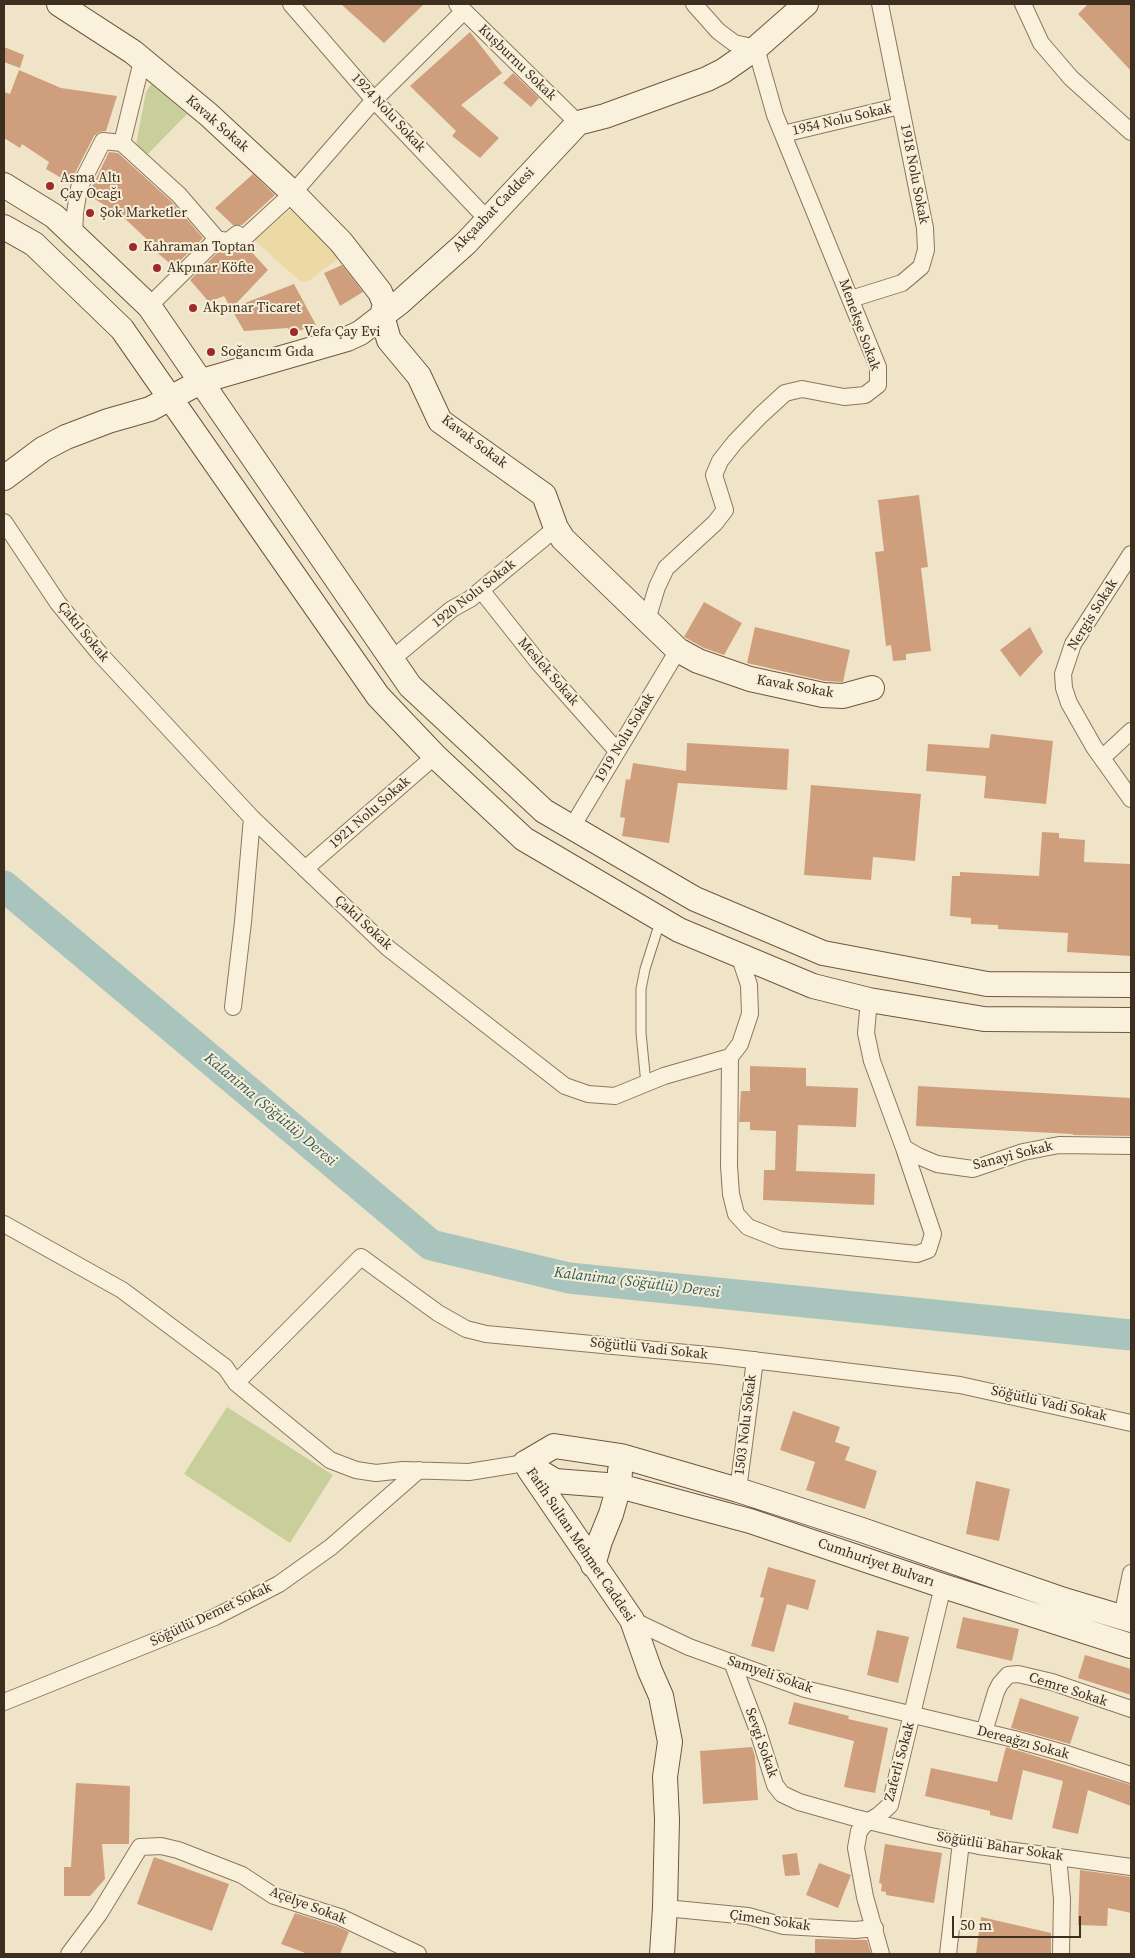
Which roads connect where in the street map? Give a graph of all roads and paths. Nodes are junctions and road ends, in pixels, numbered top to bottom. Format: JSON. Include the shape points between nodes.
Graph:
{"nodes":[{"id":1,"x":59,"y":4,"type":"edge"},
{"id":2,"x":291,"y":4,"type":"edge"},
{"id":3,"x":694,"y":4,"type":"edge"},
{"id":4,"x":806,"y":4,"type":"edge"},
{"id":5,"x":880,"y":4,"type":"edge"},
{"id":6,"x":1023,"y":4,"type":"edge"},
{"id":7,"x":460,"y":7,"type":"edge"},
{"id":8,"x":756,"y":48,"type":"junction"},
{"id":9,"x":142,"y":61,"type":"junction"},
{"id":10,"x":374,"y":100,"type":"junction"},
{"id":11,"x":900,"y":106,"type":"junction"},
{"id":12,"x":578,"y":123,"type":"junction"},
{"id":13,"x":1131,"y":132,"type":"edge"},
{"id":14,"x":783,"y":134,"type":"junction"},
{"id":15,"x":122,"y":143,"type":"junction"},
{"id":16,"x":4,"y":185,"type":"edge"},
{"id":17,"x":293,"y":194,"type":"junction"},
{"id":18,"x":488,"y":220,"type":"junction"},
{"id":19,"x":4,"y":227,"type":"edge"},
{"id":20,"x":74,"y":235,"type":"junction"},
{"id":21,"x":217,"y":239,"type":"junction"},
{"id":22,"x":851,"y":299,"type":"junction"},
{"id":23,"x":149,"y":306,"type":"junction"},
{"id":24,"x":382,"y":316,"type":"junction"},
{"id":25,"x":202,"y":382,"type":"junction"},
{"id":26,"x":172,"y":398,"type":"junction"},
{"id":27,"x":4,"y":478,"type":"edge"},
{"id":28,"x":4,"y":522,"type":"edge"},
{"id":29,"x":556,"y":528,"type":"junction"},
{"id":30,"x":1131,"y":554,"type":"edge"},
{"id":31,"x":481,"y":590,"type":"junction"},
{"id":32,"x":647,"y":620,"type":"junction"},
{"id":33,"x":678,"y":650,"type":"junction"},
{"id":34,"x":392,"y":659,"type":"junction"},
{"id":35,"x":872,"y":688,"type":"dead end"},
{"id":36,"x":1131,"y":731,"type":"edge"},
{"id":37,"x":617,"y":750,"type":"junction"},
{"id":38,"x":435,"y":756,"type":"junction"},
{"id":39,"x":1102,"y":758,"type":"junction"},
{"id":40,"x":1131,"y":799,"type":"edge"},
{"id":41,"x":252,"y":818,"type":"junction"},
{"id":42,"x":572,"y":827,"type":"junction"},
{"id":43,"x":305,"y":869,"type":"junction"},
{"id":44,"x":661,"y":919,"type":"junction"},
{"id":45,"x":739,"y":955,"type":"junction"},
{"id":46,"x":1131,"y":985,"type":"edge"},
{"id":47,"x":869,"y":1000,"type":"junction"},
{"id":48,"x":233,"y":1007,"type":"dead end"},
{"id":49,"x":1131,"y":1020,"type":"edge"},
{"id":50,"x":730,"y":1057,"type":"junction"},
{"id":51,"x":646,"y":1084,"type":"junction"},
{"id":52,"x":1131,"y":1146,"type":"edge"},
{"id":53,"x":904,"y":1148,"type":"junction"},
{"id":54,"x":4,"y":1224,"type":"edge"},
{"id":55,"x":755,"y":1360,"type":"junction"},
{"id":56,"x":236,"y":1383,"type":"junction"},
{"id":57,"x":1131,"y":1423,"type":"edge"},
{"id":58,"x":621,"y":1456,"type":"junction"},
{"id":59,"x":525,"y":1463,"type":"junction"},
{"id":60,"x":420,"y":1470,"type":"junction"},
{"id":61,"x":619,"y":1486,"type":"junction"},
{"id":62,"x":738,"y":1490,"type":"junction"},
{"id":63,"x":593,"y":1565,"type":"junction"},
{"id":64,"x":1131,"y":1573,"type":"edge"},
{"id":65,"x":943,"y":1586,"type":"junction"},
{"id":66,"x":1127,"y":1618,"type":"edge"},
{"id":67,"x":632,"y":1620,"type":"junction"},
{"id":68,"x":1131,"y":1646,"type":"edge"},
{"id":69,"x":732,"y":1662,"type":"junction"},
{"id":70,"x":4,"y":1702,"type":"edge"},
{"id":71,"x":1131,"y":1709,"type":"edge"},
{"id":72,"x":913,"y":1715,"type":"junction"},
{"id":73,"x":984,"y":1732,"type":"junction"},
{"id":74,"x":1131,"y":1775,"type":"edge"},
{"id":75,"x":870,"y":1820,"type":"junction"},
{"id":76,"x":961,"y":1842,"type":"junction"},
{"id":77,"x":1058,"y":1857,"type":"junction"},
{"id":78,"x":1131,"y":1867,"type":"edge"},
{"id":79,"x":665,"y":1908,"type":"junction"},
{"id":80,"x":875,"y":1928,"type":"junction"},
{"id":81,"x":69,"y":1954,"type":"edge"},
{"id":82,"x":418,"y":1954,"type":"edge"},
{"id":83,"x":662,"y":1954,"type":"edge"},
{"id":84,"x":881,"y":1954,"type":"edge"},
{"id":85,"x":948,"y":1954,"type":"edge"},
{"id":86,"x":1062,"y":1954,"type":"edge"}],
"edges":[{"from":1,"to":9,"type":"street","name":"Kavak Sokak"},
{"from":2,"to":10,"type":"street","name":"1924 Nolu Sokak"},
{"from":3,"to":8,"type":"street","via":[[734,43]]},
{"from":4,"to":8,"type":"street"},
{"from":5,"to":11,"type":"street","name":"1918 Nolu Sokak"},
{"from":6,"to":13,"type":"street","via":[[1040,43],[1071,78]]},
{"from":7,"to":10,"type":"street"},
{"from":7,"to":12,"type":"street","name":"Kuşburnu Sokak"},
{"from":8,"to":12,"type":"street","via":[[707,79]]},
{"from":8,"to":14,"type":"street","name":"Menekşe Sokak"},
{"from":9,"to":15,"type":"street"},
{"from":9,"to":17,"type":"street","name":"Kavak Sokak","via":[[209,115]]},
{"from":10,"to":17,"type":"street"},
{"from":10,"to":18,"type":"street","name":"1924 Nolu Sokak"},
{"from":11,"to":14,"type":"street","name":"1954 Nolu Sokak"},
{"from":11,"to":22,"type":"street","name":"1918 Nolu Sokak","via":[[925,228],[926,250],[921,267],[902,283]]},
{"from":12,"to":18,"type":"street","name":"Akçaabat Caddesi"},
{"from":14,"to":22,"type":"street","name":"Menekşe Sokak"},
{"from":15,"to":20,"type":"street","via":[[103,140],[79,188]]},
{"from":15,"to":21,"type":"street","via":[[179,195]]},
{"from":16,"to":20,"type":"street","via":[[54,216]]},
{"from":17,"to":21,"type":"street","via":[[244,238],[237,234],[228,241]]},
{"from":17,"to":24,"type":"street","name":"Kavak Sokak","via":[[341,242],[368,275],[385,304]]},
{"from":18,"to":24,"type":"street","name":"Akçaabat Caddesi","via":[[399,304]]},
{"from":19,"to":26,"type":"street","via":[[34,244],[122,329]]},
{"from":20,"to":23,"type":"street"},
{"from":21,"to":23,"type":"street"},
{"from":22,"to":32,"type":"street","name":"Menekşe Sokak","via":[[878,367],[878,385],[865,395],[844,397],[802,389],[785,393],[761,415],[735,442],[714,475],[725,510],[666,568]]},
{"from":23,"to":25,"type":"street"},
{"from":24,"to":25,"type":"street","name":"Akçaabat Caddesi","via":[[347,339]]},
{"from":24,"to":29,"type":"street","name":"Kavak Sokak","via":[[389,340],[419,376],[440,420],[544,495]]},
{"from":25,"to":26,"type":"street","name":"Akçaabat Caddesi"},
{"from":25,"to":34,"type":"street"},
{"from":26,"to":27,"type":"street","name":"Akçaabat Caddesi","via":[[150,409],[66,437],[43,449]]},
{"from":26,"to":38,"type":"street","via":[[378,696]]},
{"from":28,"to":41,"type":"street","name":"Çakıl Sokak","via":[[58,603],[99,653]]},
{"from":29,"to":31,"type":"street","name":"1920 Nolu Sokak"},
{"from":29,"to":32,"type":"street","name":"Kavak Sokak","via":[[563,539]]},
{"from":30,"to":39,"type":"street","name":"Nergis Sokak","via":[[1073,644],[1063,674],[1069,703]]},
{"from":31,"to":34,"type":"street","name":"1920 Nolu Sokak","via":[[452,609]]},
{"from":31,"to":37,"type":"street","name":"Meslek Sokak","via":[[538,662]]},
{"from":32,"to":33,"type":"street","name":"Kavak Sokak"},
{"from":33,"to":35,"type":"street","name":"Kavak Sokak","via":[[698,661],[750,679],[823,695],[843,696]]},
{"from":33,"to":37,"type":"street","name":"1919 Nolu Sokak"},
{"from":34,"to":42,"type":"street","via":[[410,686],[530,798],[544,811]]},
{"from":36,"to":39,"type":"street"},
{"from":37,"to":42,"type":"street","name":"1919 Nolu Sokak"},
{"from":38,"to":43,"type":"street","name":"1921 Nolu Sokak"},
{"from":38,"to":44,"type":"street","via":[[524,840]]},
{"from":39,"to":40,"type":"street","name":"Nergis Sokak"},
{"from":41,"to":43,"type":"street","name":"Çakıl Sokak"},
{"from":41,"to":48,"type":"street"},
{"from":42,"to":46,"type":"street","via":[[695,898],[823,953],[987,984]]},
{"from":43,"to":51,"type":"street","name":"Çakıl Sokak","via":[[388,948],[565,1086],[588,1094],[614,1096]]},
{"from":44,"to":45,"type":"street"},
{"from":44,"to":51,"type":"lane","via":[[642,989],[641,1034]]},
{"from":45,"to":47,"type":"street","via":[[813,986]]},
{"from":45,"to":50,"type":"street","via":[[749,985],[750,1014],[740,1044]]},
{"from":47,"to":49,"type":"street","via":[[984,1019]]},
{"from":47,"to":53,"type":"street","via":[[866,1033],[872,1061]]},
{"from":50,"to":51,"type":"street","name":"Çakıl Sokak"},
{"from":50,"to":53,"type":"street","via":[[731,1194],[736,1214],[748,1227],[781,1240],[917,1254],[928,1250],[933,1234]]},
{"from":52,"to":53,"type":"street","name":"Sanayi Sokak","via":[[1059,1145],[1023,1152],[973,1169],[937,1164]]},
{"from":54,"to":56,"type":"street","name":"Fatih Sultan Mehmet Caddesi","via":[[122,1290],[225,1368]]},
{"from":55,"to":56,"type":"street","name":"Söğütlü Vadi Sokak","via":[[466,1329],[438,1313],[361,1257]]},
{"from":55,"to":57,"type":"street","name":"Söğütlü Vadi Sokak","via":[[979,1388]]},
{"from":55,"to":62,"type":"street","name":"1503 Nolu Sokak"},
{"from":56,"to":60,"type":"street","name":"Fatih Sultan Mehmet Caddesi","via":[[330,1460],[356,1470],[376,1473]]},
{"from":58,"to":59,"type":"street","name":"Cumhuriyet Bulvarı","via":[[554,1446]]},
{"from":58,"to":61,"type":"street"},
{"from":58,"to":62,"type":"street","name":"Cumhuriyet Bulvarı"},
{"from":59,"to":60,"type":"street","name":"Fatih Sultan Mehmet Caddesi","via":[[469,1472]]},
{"from":59,"to":61,"type":"street","name":"Cumhuriyet Bulvarı","via":[[555,1481]]},
{"from":59,"to":63,"type":"street","name":"Fatih Sultan Mehmet Caddesi"},
{"from":60,"to":70,"type":"street","name":"Söğütlü Demet Sokak","via":[[331,1547],[279,1584],[215,1617]]},
{"from":61,"to":63,"type":"street"},
{"from":61,"to":65,"type":"street","name":"Cumhuriyet Bulvarı","via":[[750,1521]]},
{"from":62,"to":66,"type":"street","name":"Cumhuriyet Bulvarı","via":[[1064,1600]]},
{"from":63,"to":67,"type":"street","name":"Fatih Sultan Mehmet Caddesi"},
{"from":64,"to":66,"type":"street"},
{"from":65,"to":68,"type":"street","name":"Cumhuriyet Bulvarı"},
{"from":65,"to":72,"type":"street","name":"Zaferli Sokak"},
{"from":67,"to":69,"type":"street","name":"Samyeli Sokak","via":[[689,1647]]},
{"from":67,"to":79,"type":"street","name":"Fatih Sultan Mehmet Caddesi","via":[[661,1696],[670,1742],[665,1777]]},
{"from":69,"to":72,"type":"street","name":"Samyeli Sokak","via":[[805,1689]]},
{"from":69,"to":75,"type":"street","name":"Sevgi Sokak","via":[[775,1785],[782,1794],[799,1802]]},
{"from":71,"to":73,"type":"street","name":"Cemre Sokak","via":[[1052,1682],[1018,1674],[1008,1675],[996,1692]]},
{"from":72,"to":73,"type":"street","name":"Dereağzı Sokak"},
{"from":72,"to":75,"type":"street","name":"Zaferli Sokak","via":[[890,1806]]},
{"from":73,"to":74,"type":"street","name":"Dereağzı Sokak","via":[[1014,1738]]},
{"from":75,"to":76,"type":"street","name":"Söğütlü Bahar Sokak"},
{"from":75,"to":80,"type":"street","name":"Zaferli Sokak","via":[[859,1831],[856,1848],[865,1897]]},
{"from":76,"to":77,"type":"street","name":"Söğütlü Bahar Sokak"},
{"from":76,"to":85,"type":"street"},
{"from":77,"to":78,"type":"street","name":"Söğütlü Bahar Sokak"},
{"from":77,"to":86,"type":"street"},
{"from":79,"to":80,"type":"street","name":"Çimen Sokak","via":[[748,1916],[784,1926]]},
{"from":79,"to":83,"type":"street","name":"Fatih Sultan Mehmet Caddesi"},
{"from":80,"to":84,"type":"street","name":"Zaferli Sokak"},
{"from":81,"to":82,"type":"street","name":"Açelye Sokak","via":[[99,1914],[140,1847],[161,1846],[242,1875],[274,1896],[340,1917]]}]}
